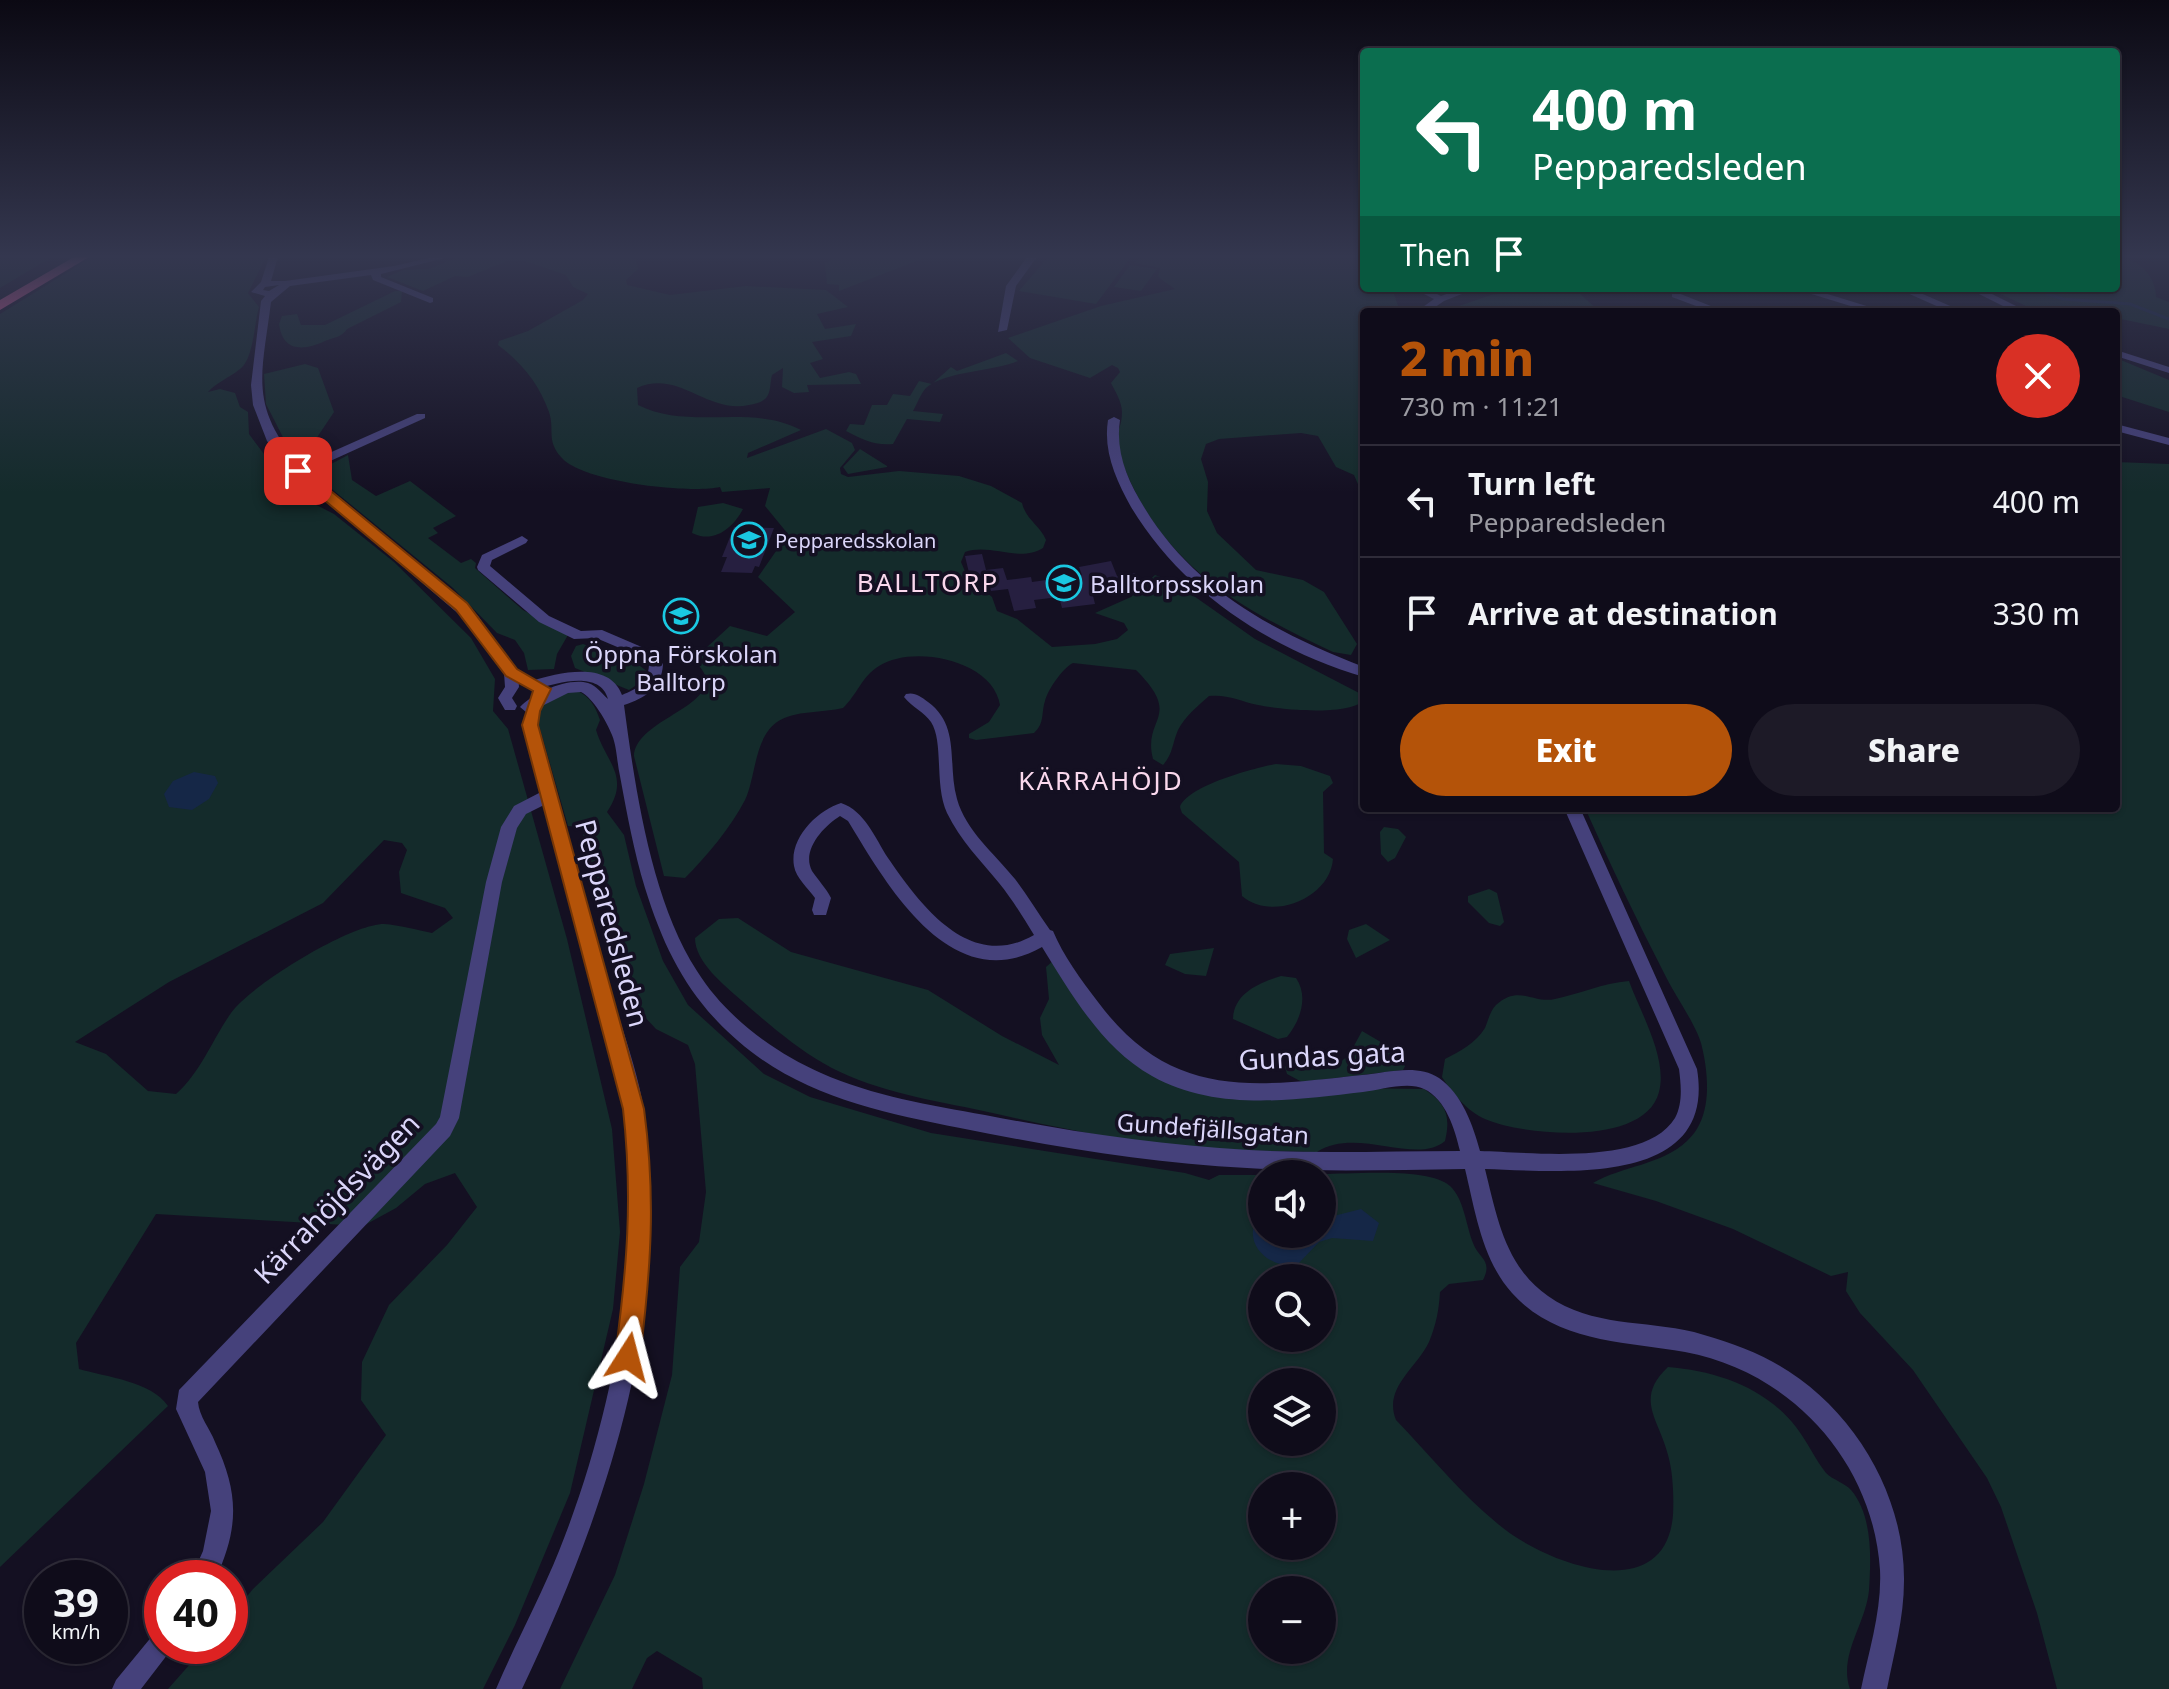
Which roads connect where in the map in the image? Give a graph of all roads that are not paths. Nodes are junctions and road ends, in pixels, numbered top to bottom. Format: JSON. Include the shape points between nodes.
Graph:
{"nodes":[{"id":1,"x":264,"y":336,"type":"edge"},
{"id":2,"x":2120,"y":354,"type":"edge"},
{"id":3,"x":2169,"y":370,"type":"edge"},
{"id":4,"x":421,"y":416,"type":"dead end"},
{"id":5,"x":1114,"y":420,"type":"dead end"},
{"id":6,"x":2120,"y":428,"type":"edge"},
{"id":7,"x":2169,"y":442,"type":"edge"},
{"id":8,"x":298,"y":471,"type":"junction"},
{"id":9,"x":522,"y":540,"type":"dead end"},
{"id":10,"x":1360,"y":670,"type":"edge"},
{"id":11,"x":511,"y":673,"type":"junction"},
{"id":12,"x":536,"y":692,"type":"junction"},
{"id":13,"x":911,"y":697,"type":"dead end"},
{"id":14,"x":510,"y":698,"type":"junction"},
{"id":15,"x":610,"y":704,"type":"junction"},
{"id":16,"x":530,"y":725,"type":"junction"},
{"id":17,"x":549,"y":795,"type":"junction"},
{"id":18,"x":1574,"y":812,"type":"edge"},
{"id":19,"x":820,"y":910,"type":"dead end"},
{"id":20,"x":1047,"y":936,"type":"junction"},
{"id":21,"x":1471,"y":1160,"type":"junction"},
{"id":22,"x":210,"y":1560,"type":"edge"},
{"id":23,"x":146,"y":1664,"type":"edge"},
{"id":24,"x":125,"y":1689,"type":"edge"},
{"id":25,"x":509,"y":1689,"type":"edge"},
{"id":26,"x":1874,"y":1689,"type":"edge"}],
"edges":[{"from":1,"to":8,"type":"street","via":[[258,405],[273,441]]},
{"from":2,"to":3,"type":"street"},
{"from":4,"to":8,"type":"street"},
{"from":5,"to":10,"type":"street","via":[[1112,439],[1127,489],[1178,565],[1209,593],[1271,633]]},
{"from":6,"to":7,"type":"street"},
{"from":8,"to":11,"type":"street","via":[[461,607]]},
{"from":9,"to":15,"type":"street","via":[[487,558],[483,567],[544,619],[579,636],[597,633],[654,661],[657,672],[650,686]]},
{"from":11,"to":12,"type":"street"},
{"from":11,"to":14,"type":"street"},
{"from":12,"to":14,"type":"street"},
{"from":12,"to":14,"type":"street","via":[[520,708]]},
{"from":12,"to":15,"type":"street","via":[[581,688]]},
{"from":12,"to":16,"type":"street","name":"Pepparedsleden"},
{"from":13,"to":20,"type":"street","name":"Gundas gata","via":[[943,725],[947,786],[956,814]]},
{"from":14,"to":16,"type":"street"},
{"from":15,"to":21,"type":"street","name":"Gundefjällsgatan","via":[[609,721],[619,733],[655,895],[685,966],[708,1000],[752,1043],[804,1075],[879,1102],[1054,1138],[1152,1151],[1250,1159]]},
{"from":16,"to":17,"type":"street","name":"Pepparedsleden"},
{"from":17,"to":22,"type":"street","name":"Kärrahöjdsvägen","via":[[520,810],[509,827],[443,1130],[187,1398],[187,1409],[222,1486],[222,1528]]},
{"from":17,"to":25,"type":"street","name":"Pepparedsleden","via":[[634,1109],[641,1250],[628,1357],[608,1444],[558,1584]]},
{"from":18,"to":21,"type":"street","name":"Gundefjällsgatan","via":[[1684,1057],[1691,1101],[1667,1140],[1625,1156]]},
{"from":19,"to":20,"type":"street","via":[[823,898],[805,872],[803,852],[828,815],[841,809],[854,817],[922,912],[961,947],[987,954],[1013,952]]},
{"from":20,"to":21,"type":"street","name":"Gundas gata","via":[[1115,1036],[1151,1067],[1198,1085],[1253,1092],[1425,1081],[1455,1108]]},
{"from":21,"to":26,"type":"street","name":"Gundas gata","via":[[1491,1240],[1516,1283],[1538,1303],[1584,1328],[1687,1341],[1742,1357],[1791,1385],[1838,1427],[1865,1466],[1889,1536],[1892,1595]]},
{"from":23,"to":24,"type":"street"}]}
